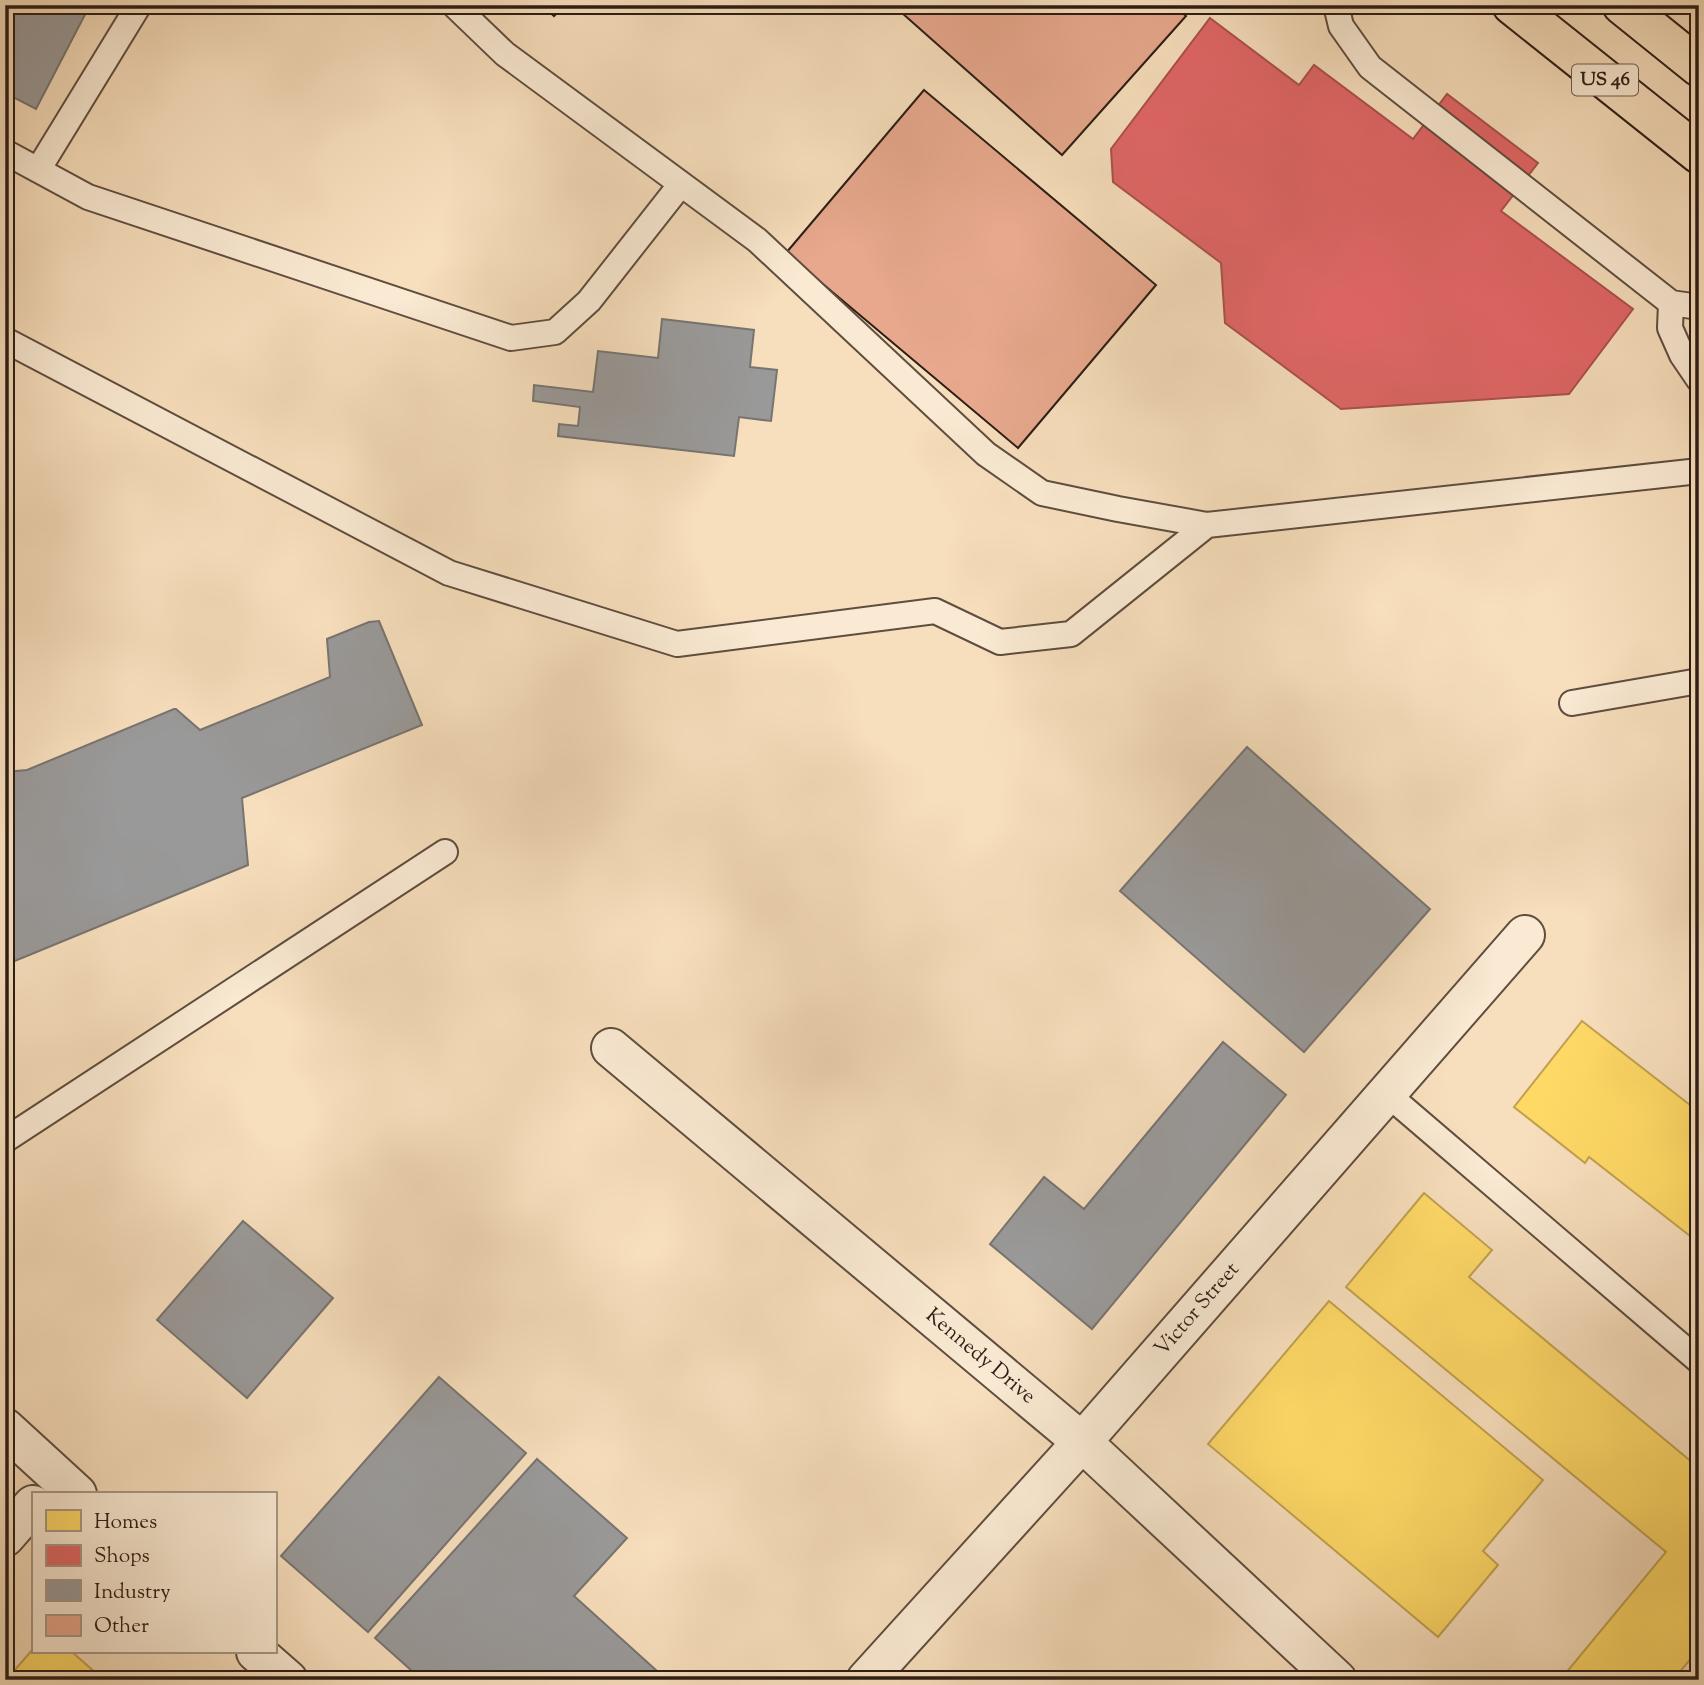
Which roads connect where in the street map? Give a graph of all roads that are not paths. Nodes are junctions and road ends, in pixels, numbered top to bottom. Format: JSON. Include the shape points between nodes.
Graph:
{"nodes":[{"id":1,"x":139,"y":5,"type":"edge"},
{"id":2,"x":454,"y":5,"type":"edge"},
{"id":3,"x":1336,"y":5,"type":"edge"},
{"id":4,"x":1512,"y":5,"type":"edge"},
{"id":5,"x":1622,"y":5,"type":"edge"},
{"id":6,"x":1699,"y":67,"type":"edge"},
{"id":7,"x":5,"y":152,"type":"edge"},
{"id":8,"x":1699,"y":154,"type":"edge"},
{"id":9,"x":38,"y":170,"type":"junction"},
{"id":10,"x":681,"y":184,"type":"junction"},
{"id":11,"x":1671,"y":303,"type":"junction"},
{"id":12,"x":1699,"y":307,"type":"edge"},
{"id":13,"x":5,"y":340,"type":"edge"},
{"id":14,"x":1699,"y":380,"type":"edge"},
{"id":15,"x":1699,"y":471,"type":"edge"},
{"id":16,"x":1207,"y":525,"type":"junction"},
{"id":17,"x":1699,"y":681,"type":"edge"},
{"id":18,"x":1572,"y":703,"type":"dead end"},
{"id":19,"x":445,"y":852,"type":"dead end"},
{"id":20,"x":1525,"y":935,"type":"dead end"},
{"id":21,"x":611,"y":1048,"type":"dead end"},
{"id":22,"x":1386,"y":1093,"type":"junction"},
{"id":23,"x":5,"y":1140,"type":"edge"},
{"id":24,"x":1699,"y":1361,"type":"edge"},
{"id":25,"x":5,"y":1428,"type":"edge"},
{"id":26,"x":1082,"y":1442,"type":"junction"},
{"id":27,"x":52,"y":1492,"type":"edge"},
{"id":28,"x":32,"y":1512,"type":"edge"},
{"id":29,"x":5,"y":1537,"type":"edge"},
{"id":30,"x":259,"y":1654,"type":"edge"},
{"id":31,"x":288,"y":1680,"type":"edge"},
{"id":32,"x":866,"y":1680,"type":"edge"},
{"id":33,"x":1337,"y":1680,"type":"edge"}],
"edges":[{"from":1,"to":9,"type":"lane"},
{"from":2,"to":10,"type":"lane","via":[[505,54]]},
{"from":3,"to":11,"type":"lane","via":[[1340,26],[1370,67]]},
{"from":4,"to":8,"type":"highway","number":"US 46"},
{"from":5,"to":6,"type":"highway"},
{"from":7,"to":9,"type":"lane"},
{"from":9,"to":10,"type":"lane","via":[[88,197],[511,338],[555,332],[589,301]]},
{"from":10,"to":16,"type":"lane","via":[[757,240],[986,454],[1042,493]]},
{"from":11,"to":12,"type":"lane"},
{"from":11,"to":14,"type":"lane","via":[[1670,328]]},
{"from":13,"to":16,"type":"lane","via":[[449,573],[677,644],[935,611],[1000,642],[1072,634]]},
{"from":15,"to":16,"type":"lane"},
{"from":17,"to":18,"type":"lane"},
{"from":19,"to":23,"type":"lane"},
{"from":20,"to":22,"type":"street","name":"Victor Street"},
{"from":21,"to":26,"type":"street","name":"Kennedy Drive"},
{"from":22,"to":24,"type":"lane"},
{"from":22,"to":26,"type":"street","name":"Victor Street"},
{"from":25,"to":27,"type":"street"},
{"from":26,"to":32,"type":"street","name":"Victor Street"},
{"from":26,"to":33,"type":"street","name":"Kennedy Drive"},
{"from":28,"to":29,"type":"street"},
{"from":30,"to":31,"type":"street"}]}
